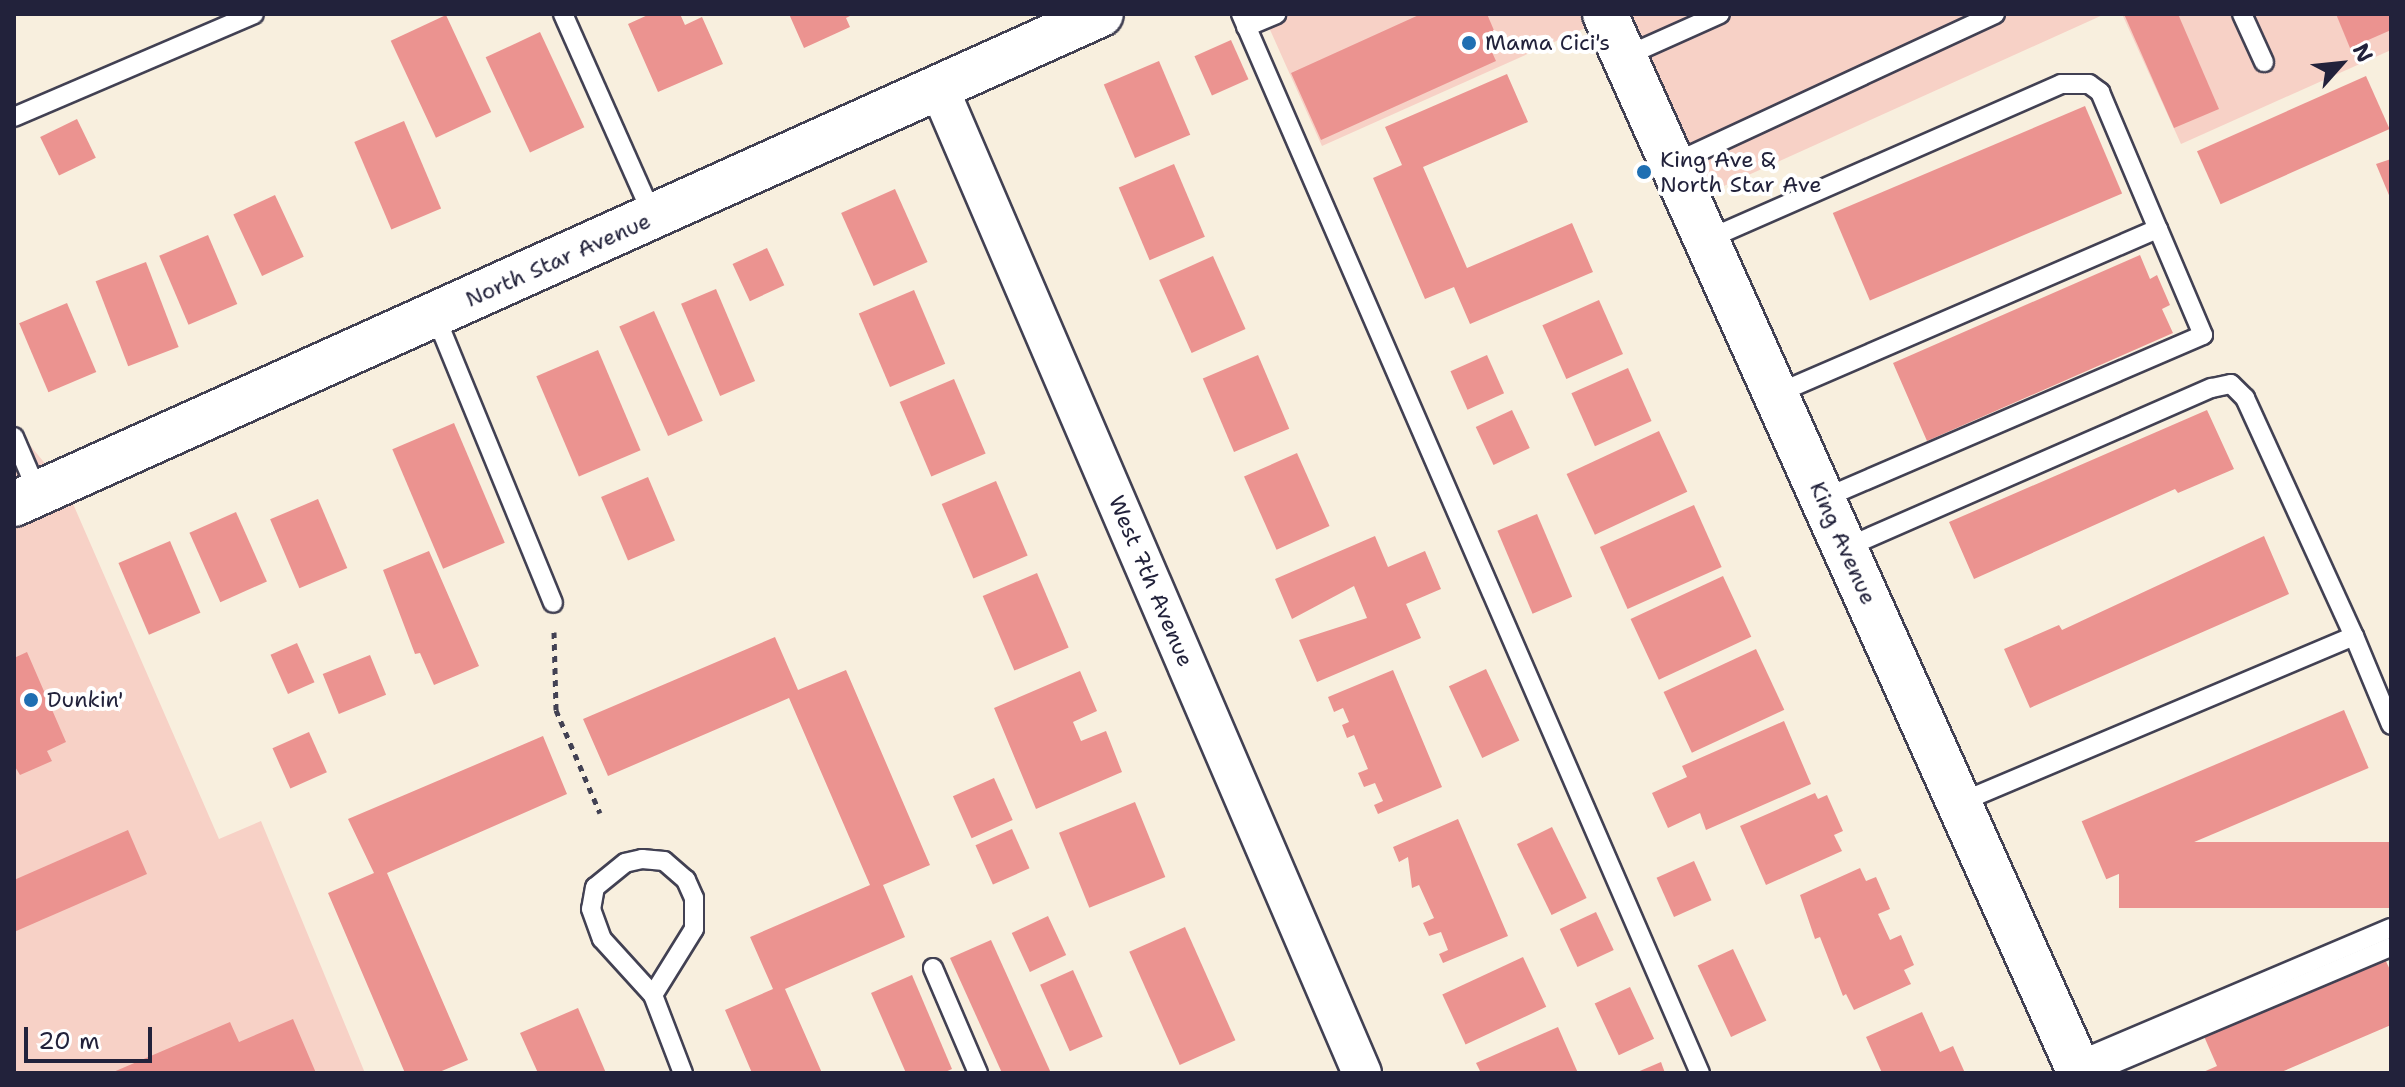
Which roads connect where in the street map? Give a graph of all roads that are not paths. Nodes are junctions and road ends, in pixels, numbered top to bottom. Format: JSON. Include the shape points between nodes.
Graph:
{"nodes":[{"id":1,"x":254,"y":14,"type":"edge"},
{"id":2,"x":563,"y":14,"type":"edge"},
{"id":3,"x":1101,"y":14,"type":"edge"},
{"id":4,"x":1276,"y":14,"type":"edge"},
{"id":5,"x":1605,"y":14,"type":"edge"},
{"id":6,"x":1720,"y":14,"type":"edge"},
{"id":7,"x":1995,"y":14,"type":"edge"},
{"id":8,"x":2242,"y":14,"type":"edge"},
{"id":9,"x":1243,"y":20,"type":"edge"},
{"id":10,"x":1624,"y":57,"type":"junction"},
{"id":11,"x":2264,"y":62,"type":"dead end"},
{"id":12,"x":939,"y":88,"type":"junction"},
{"id":13,"x":14,"y":117,"type":"edge"},
{"id":14,"x":1672,"y":164,"type":"junction"},
{"id":15,"x":653,"y":217,"type":"junction"},
{"id":16,"x":2158,"y":229,"type":"junction"},
{"id":17,"x":1706,"y":240,"type":"junction"},
{"id":18,"x":435,"y":315,"type":"junction"},
{"id":19,"x":1776,"y":394,"type":"junction"},
{"id":20,"x":14,"y":437,"type":"edge"},
{"id":21,"x":26,"y":498,"type":"edge"},
{"id":22,"x":1823,"y":499,"type":"junction"},
{"id":23,"x":1845,"y":548,"type":"junction"},
{"id":24,"x":553,"y":603,"type":"road end"},
{"id":25,"x":2354,"y":636,"type":"junction"},
{"id":26,"x":2391,"y":725,"type":"edge"},
{"id":27,"x":1959,"y":803,"type":"junction"},
{"id":28,"x":2391,"y":928,"type":"edge"},
{"id":29,"x":2391,"y":947,"type":"edge"},
{"id":30,"x":933,"y":968,"type":"dead end"},
{"id":31,"x":653,"y":995,"type":"junction"},
{"id":32,"x":2082,"y":1069,"type":"edge"},
{"id":33,"x":683,"y":1073,"type":"edge"},
{"id":34,"x":978,"y":1073,"type":"edge"},
{"id":35,"x":1362,"y":1073,"type":"edge"},
{"id":36,"x":1700,"y":1073,"type":"edge"}],
"edges":[{"from":1,"to":13,"type":"lane"},
{"from":2,"to":15,"type":"lane"},
{"from":3,"to":12,"type":"street","name":"North Star Avenue"},
{"from":4,"to":9,"type":"lane"},
{"from":5,"to":10,"type":"street","name":"King Avenue"},
{"from":6,"to":10,"type":"lane"},
{"from":7,"to":14,"type":"lane"},
{"from":8,"to":11,"type":"lane"},
{"from":9,"to":36,"type":"lane"},
{"from":10,"to":14,"type":"street","name":"King Avenue"},
{"from":12,"to":15,"type":"street","name":"North Star Avenue"},
{"from":12,"to":35,"type":"street","name":"West 7th Avenue"},
{"from":14,"to":17,"type":"street","name":"King Avenue"},
{"from":15,"to":18,"type":"street","name":"North Star Avenue"},
{"from":16,"to":17,"type":"lane","via":[[2100,92],[2089,84],[2061,84]]},
{"from":16,"to":19,"type":"lane"},
{"from":16,"to":22,"type":"lane","via":[[2203,335]]},
{"from":17,"to":19,"type":"street","name":"King Avenue"},
{"from":18,"to":21,"type":"street","name":"North Star Avenue"},
{"from":18,"to":24,"type":"lane"},
{"from":19,"to":22,"type":"street","name":"King Avenue"},
{"from":20,"to":21,"type":"lane"},
{"from":22,"to":23,"type":"street","name":"King Avenue"},
{"from":23,"to":25,"type":"lane","via":[[2231,384],[2245,398]]},
{"from":23,"to":27,"type":"street","name":"King Avenue"},
{"from":25,"to":26,"type":"lane"},
{"from":25,"to":27,"type":"lane"},
{"from":27,"to":32,"type":"street","name":"King Avenue"},
{"from":28,"to":32,"type":"lane"},
{"from":29,"to":32,"type":"lane"},
{"from":30,"to":34,"type":"lane"},
{"from":31,"to":31,"type":"lane","via":[[694,929],[694,898],[686,880],[664,861],[642,859],[625,863],[595,887],[591,909],[602,939]]},
{"from":31,"to":33,"type":"lane"}]}
